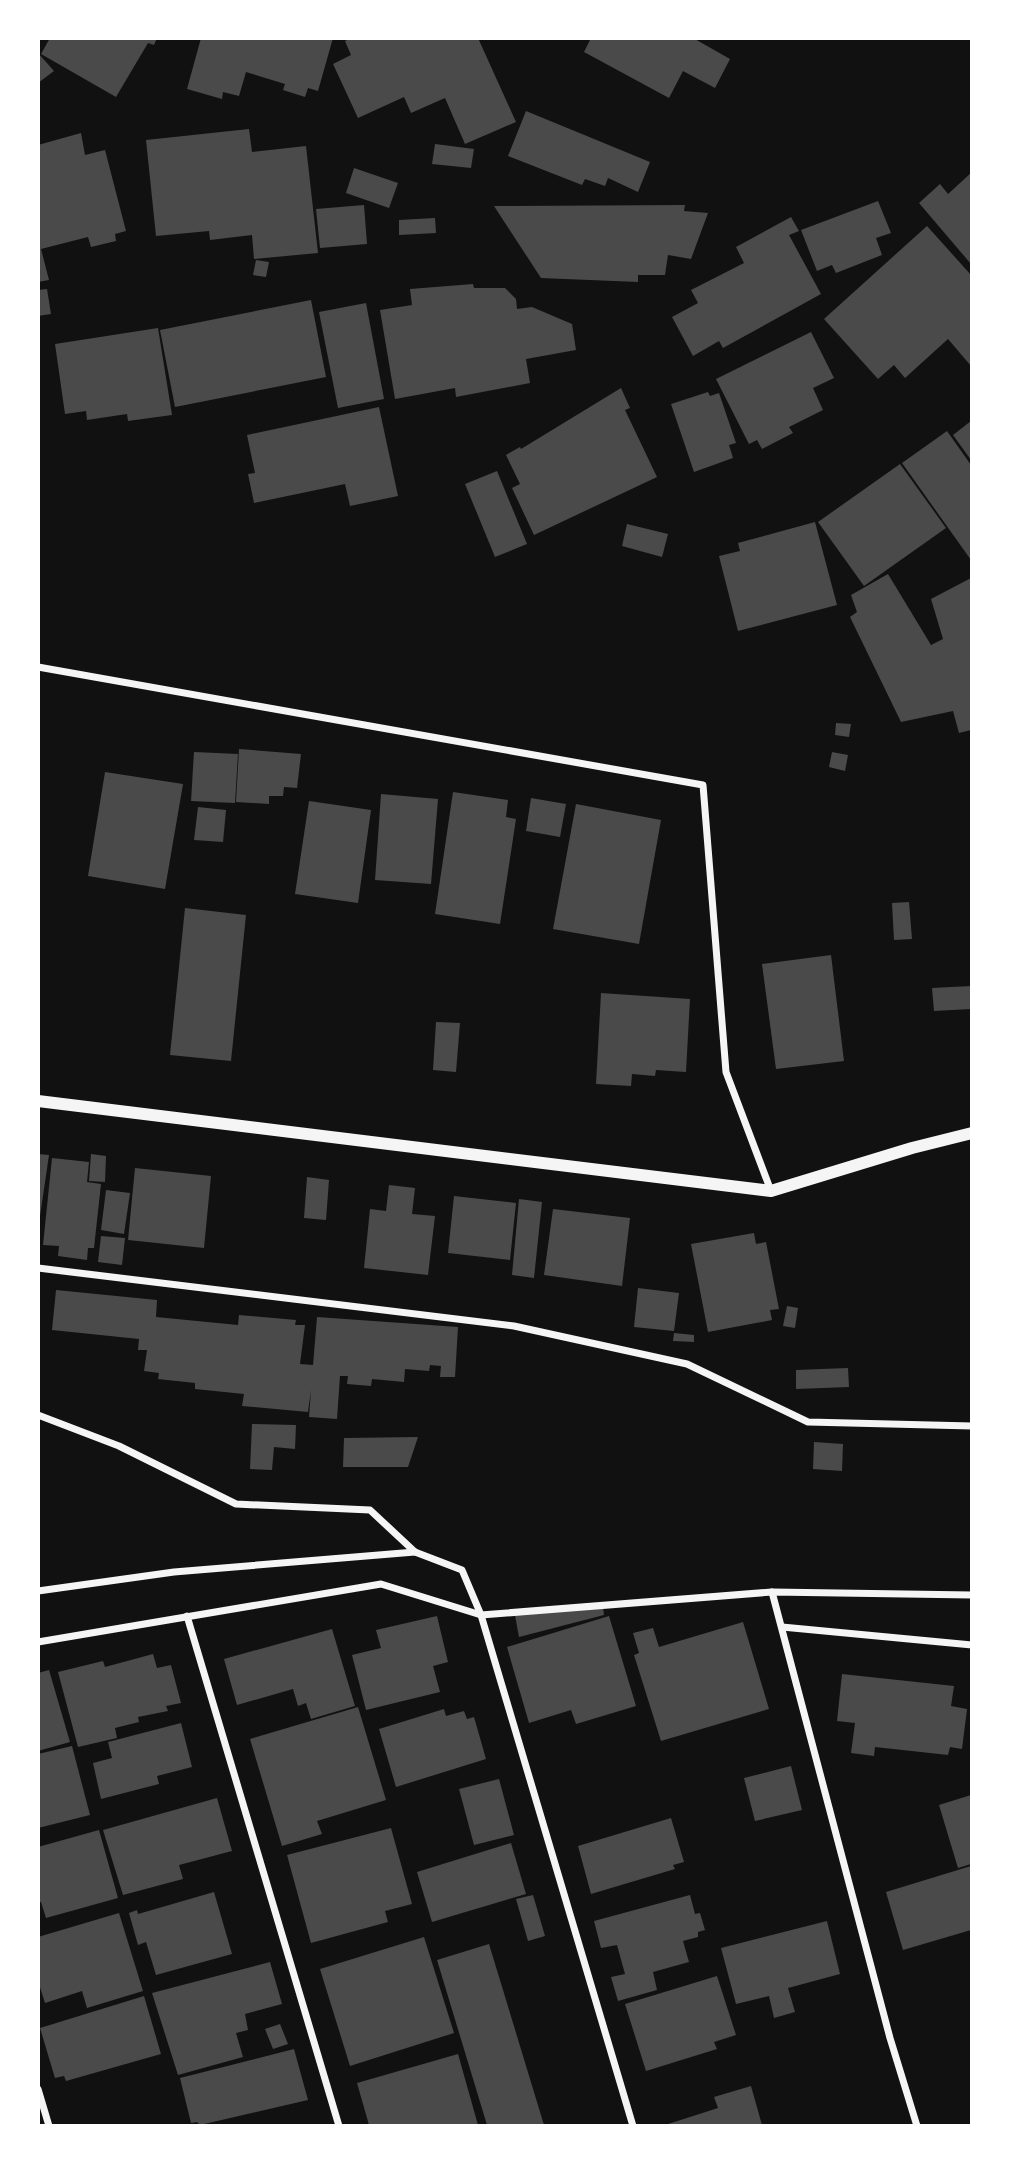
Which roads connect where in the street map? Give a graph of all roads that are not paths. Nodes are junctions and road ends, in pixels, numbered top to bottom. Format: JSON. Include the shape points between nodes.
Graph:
{"nodes":[{"id":1,"x":38,"y":667,"type":"edge"},
{"id":2,"x":38,"y":1101,"type":"edge"},
{"id":3,"x":971,"y":1133,"type":"edge"},
{"id":4,"x":771,"y":1191,"type":"junction"},
{"id":5,"x":38,"y":1268,"type":"edge"},
{"id":6,"x":38,"y":1415,"type":"edge"},
{"id":7,"x":971,"y":1426,"type":"edge"},
{"id":8,"x":415,"y":1552,"type":"junction"},
{"id":9,"x":38,"y":1591,"type":"edge"},
{"id":10,"x":772,"y":1592,"type":"junction"},
{"id":11,"x":971,"y":1595,"type":"edge"},
{"id":12,"x":481,"y":1615,"type":"junction"},
{"id":13,"x":187,"y":1616,"type":"junction"},
{"id":14,"x":782,"y":1627,"type":"junction"},
{"id":15,"x":38,"y":1642,"type":"edge"},
{"id":16,"x":971,"y":1645,"type":"edge"},
{"id":17,"x":38,"y":2089,"type":"edge"},
{"id":18,"x":49,"y":2126,"type":"edge"},
{"id":19,"x":339,"y":2126,"type":"edge"},
{"id":20,"x":633,"y":2126,"type":"edge"},
{"id":21,"x":917,"y":2126,"type":"edge"}],
"edges":[{"from":1,"to":4,"type":"street","via":[[703,785],[726,1072]]},
{"from":2,"to":4,"type":"street"},
{"from":3,"to":4,"type":"street"},
{"from":5,"to":7,"type":"street","via":[[514,1326],[687,1364],[808,1422]]},
{"from":6,"to":8,"type":"street","via":[[119,1446],[236,1504],[370,1510]]},
{"from":8,"to":9,"type":"street","via":[[174,1572]]},
{"from":8,"to":12,"type":"street","via":[[462,1570]]},
{"from":10,"to":11,"type":"street"},
{"from":10,"to":12,"type":"street"},
{"from":10,"to":14,"type":"street"},
{"from":12,"to":13,"type":"street","via":[[381,1584]]},
{"from":12,"to":20,"type":"street"},
{"from":13,"to":15,"type":"street"},
{"from":13,"to":19,"type":"street"},
{"from":14,"to":16,"type":"street"},
{"from":14,"to":21,"type":"street"},
{"from":17,"to":18,"type":"street"}]}
